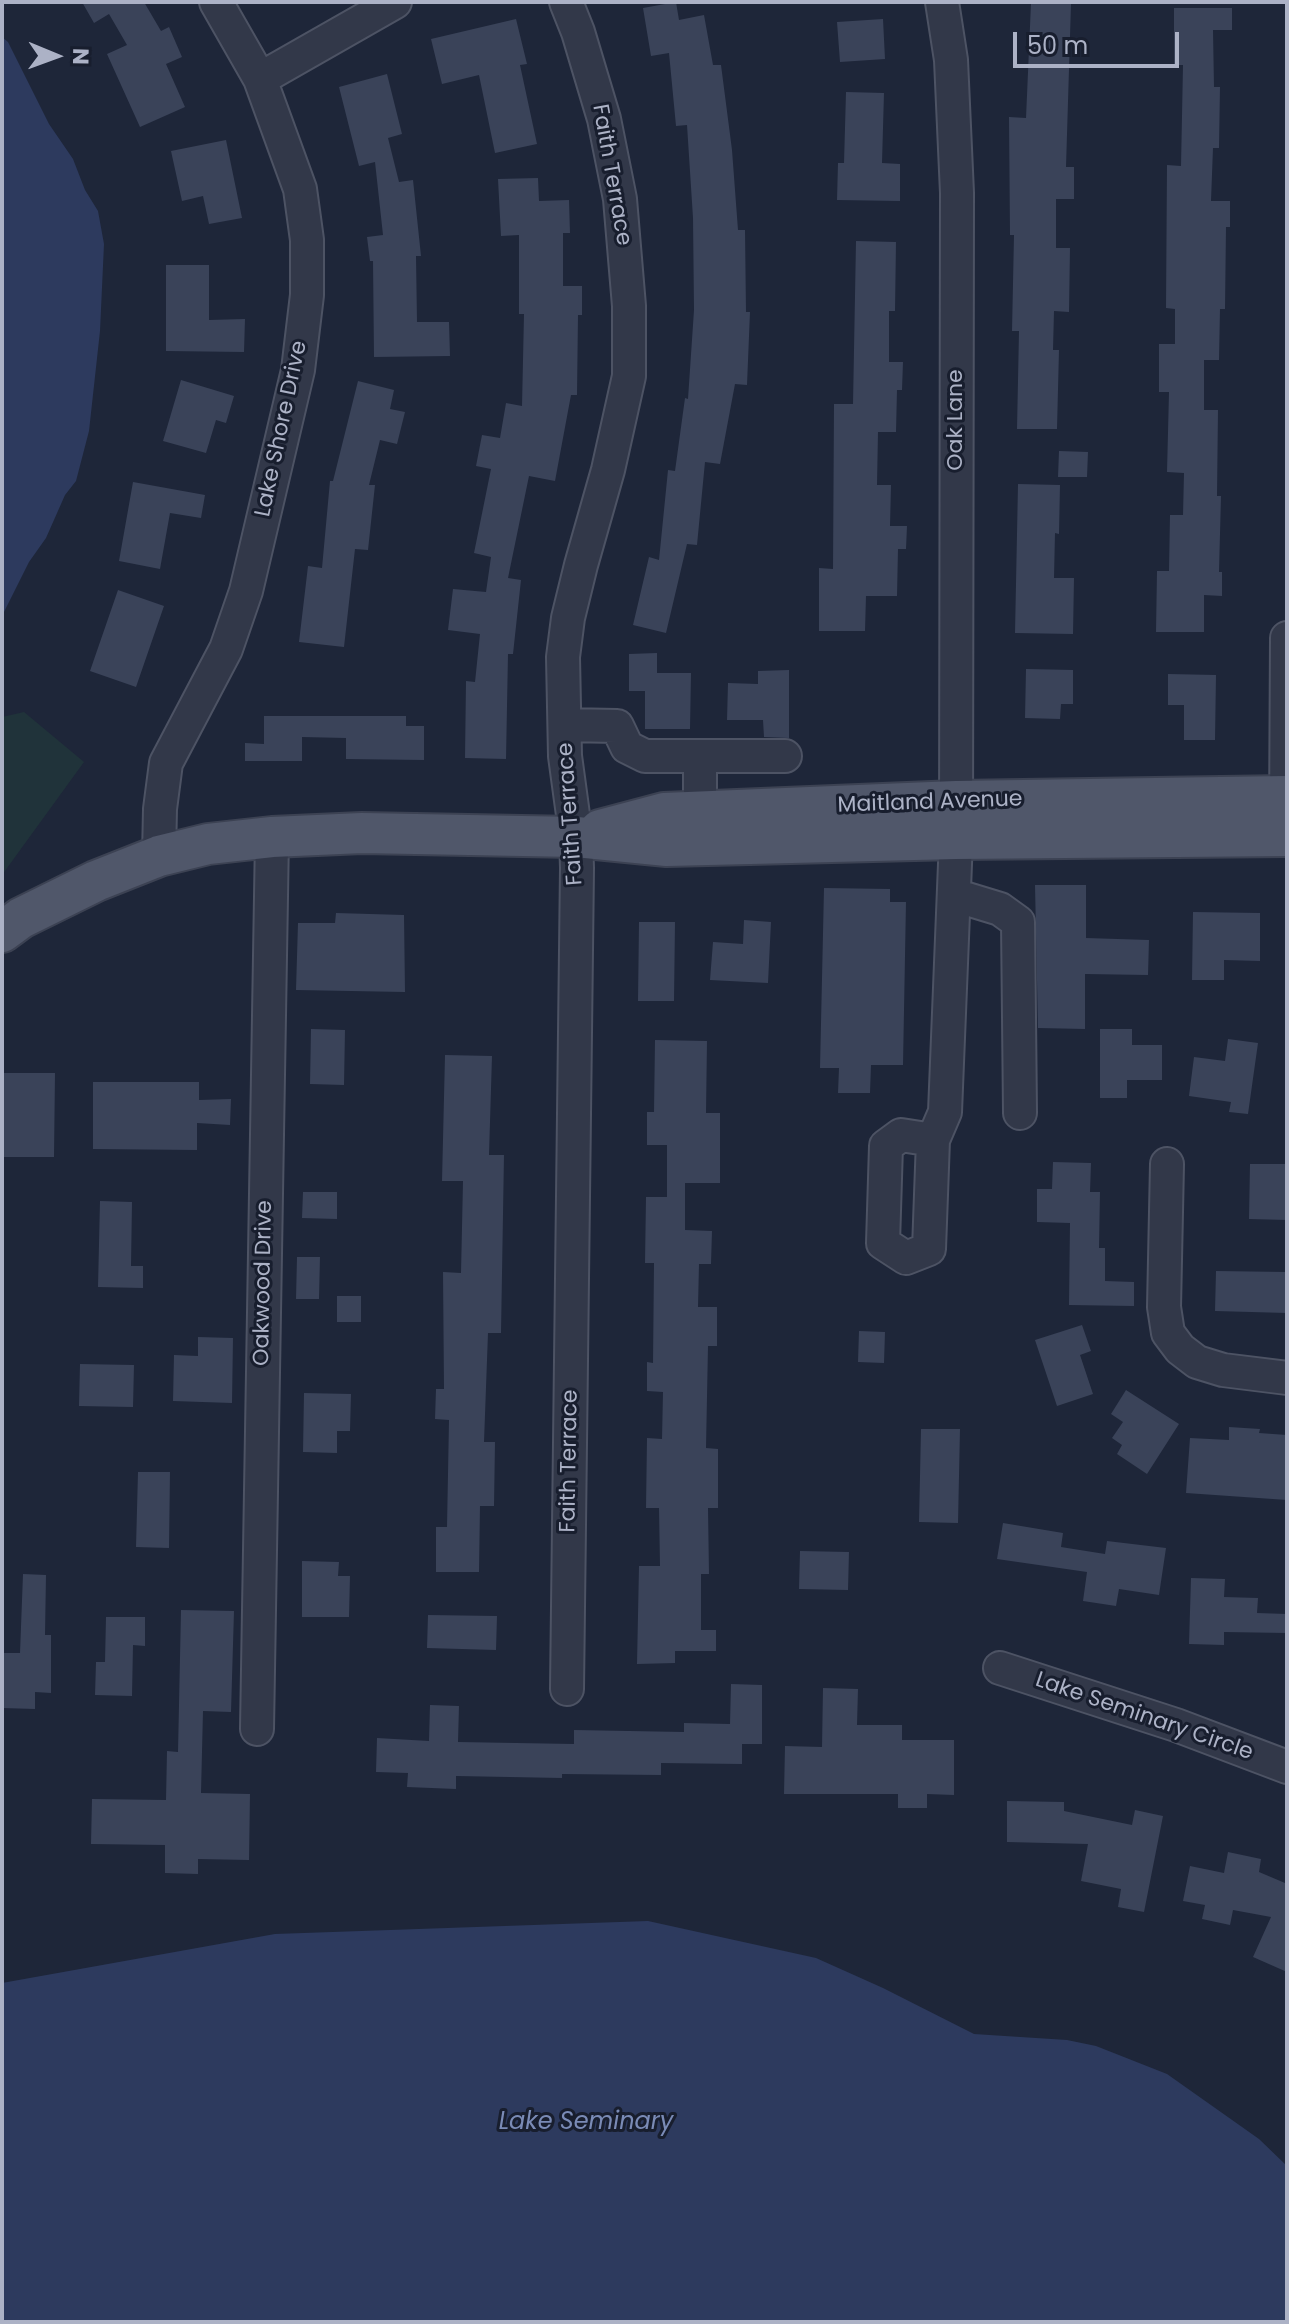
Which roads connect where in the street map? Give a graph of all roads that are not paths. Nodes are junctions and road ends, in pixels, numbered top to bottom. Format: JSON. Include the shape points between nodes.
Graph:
{"nodes":[{"id":1,"x":216,"y":2,"type":"edge"},
{"id":2,"x":395,"y":2,"type":"edge"},
{"id":3,"x":566,"y":2,"type":"edge"},
{"id":4,"x":942,"y":2,"type":"edge"},
{"id":5,"x":260,"y":79,"type":"junction"},
{"id":6,"x":1287,"y":638,"type":"edge"},
{"id":7,"x":1287,"y":657,"type":"edge"},
{"id":8,"x":565,"y":725,"type":"junction"},
{"id":9,"x":785,"y":756,"type":"dead end"},
{"id":10,"x":700,"y":757,"type":"junction"},
{"id":11,"x":1286,"y":806,"type":"edge"},
{"id":12,"x":700,"y":811,"type":"junction"},
{"id":13,"x":956,"y":820,"type":"junction"},
{"id":14,"x":1287,"y":836,"type":"edge"},
{"id":15,"x":272,"y":837,"type":"junction"},
{"id":16,"x":576,"y":837,"type":"junction"},
{"id":17,"x":159,"y":856,"type":"junction"},
{"id":18,"x":954,"y":895,"type":"junction"},
{"id":19,"x":2,"y":932,"type":"edge"},
{"id":20,"x":1020,"y":1113,"type":"dead end"},
{"id":21,"x":933,"y":1140,"type":"dead end"},
{"id":22,"x":1167,"y":1164,"type":"dead end"},
{"id":23,"x":1287,"y":1378,"type":"edge"},
{"id":24,"x":1000,"y":1668,"type":"dead end"},
{"id":25,"x":567,"y":1689,"type":"dead end"},
{"id":26,"x":257,"y":1729,"type":"dead end"},
{"id":27,"x":1287,"y":1767,"type":"edge"}],
"edges":[{"from":1,"to":5,"type":"street","name":"Lake Shore Drive"},
{"from":2,"to":5,"type":"street"},
{"from":3,"to":8,"type":"street","name":"Faith Terrace","via":[[604,119],[620,199],[629,376],[568,618]]},
{"from":4,"to":13,"type":"street","name":"Oak Lane","via":[[951,60],[957,193]]},
{"from":5,"to":17,"type":"street","name":"Lake Shore Drive","via":[[300,189],[307,240],[298,370],[246,591],[226,649],[166,763]]},
{"from":6,"to":7,"type":"street"},
{"from":7,"to":11,"type":"street"},
{"from":8,"to":10,"type":"street","via":[[617,726],[627,747],[639,755]]},
{"from":8,"to":16,"type":"street","name":"Faith Terrace"},
{"from":9,"to":10,"type":"street"},
{"from":10,"to":12,"type":"street"},
{"from":11,"to":13,"type":"main road","name":"Maitland Avenue"},
{"from":12,"to":13,"type":"main road","name":"Maitland Avenue"},
{"from":12,"to":16,"type":"main road","name":"Maitland Avenue","via":[[664,813]]},
{"from":13,"to":14,"type":"main road","name":"Maitland Avenue"},
{"from":13,"to":16,"type":"main road","name":"Maitland Avenue","via":[[667,846]]},
{"from":13,"to":18,"type":"street","name":"Oak Lane"},
{"from":15,"to":16,"type":"main road","name":"Maitland Avenue"},
{"from":15,"to":17,"type":"main road","name":"Maitland Avenue"},
{"from":15,"to":26,"type":"street","name":"Oakwood Drive"},
{"from":16,"to":25,"type":"street","name":"Faith Terrace"},
{"from":17,"to":19,"type":"main road","name":"Maitland Avenue","via":[[96,881]]},
{"from":18,"to":20,"type":"street","via":[[1000,909],[1018,922]]},
{"from":18,"to":21,"type":"street","name":"Oak Lane","via":[[945,1112]]},
{"from":22,"to":23,"type":"street","via":[[1168,1333],[1197,1362]]},
{"from":24,"to":27,"type":"street","name":"Lake Seminary Circle"}]}
